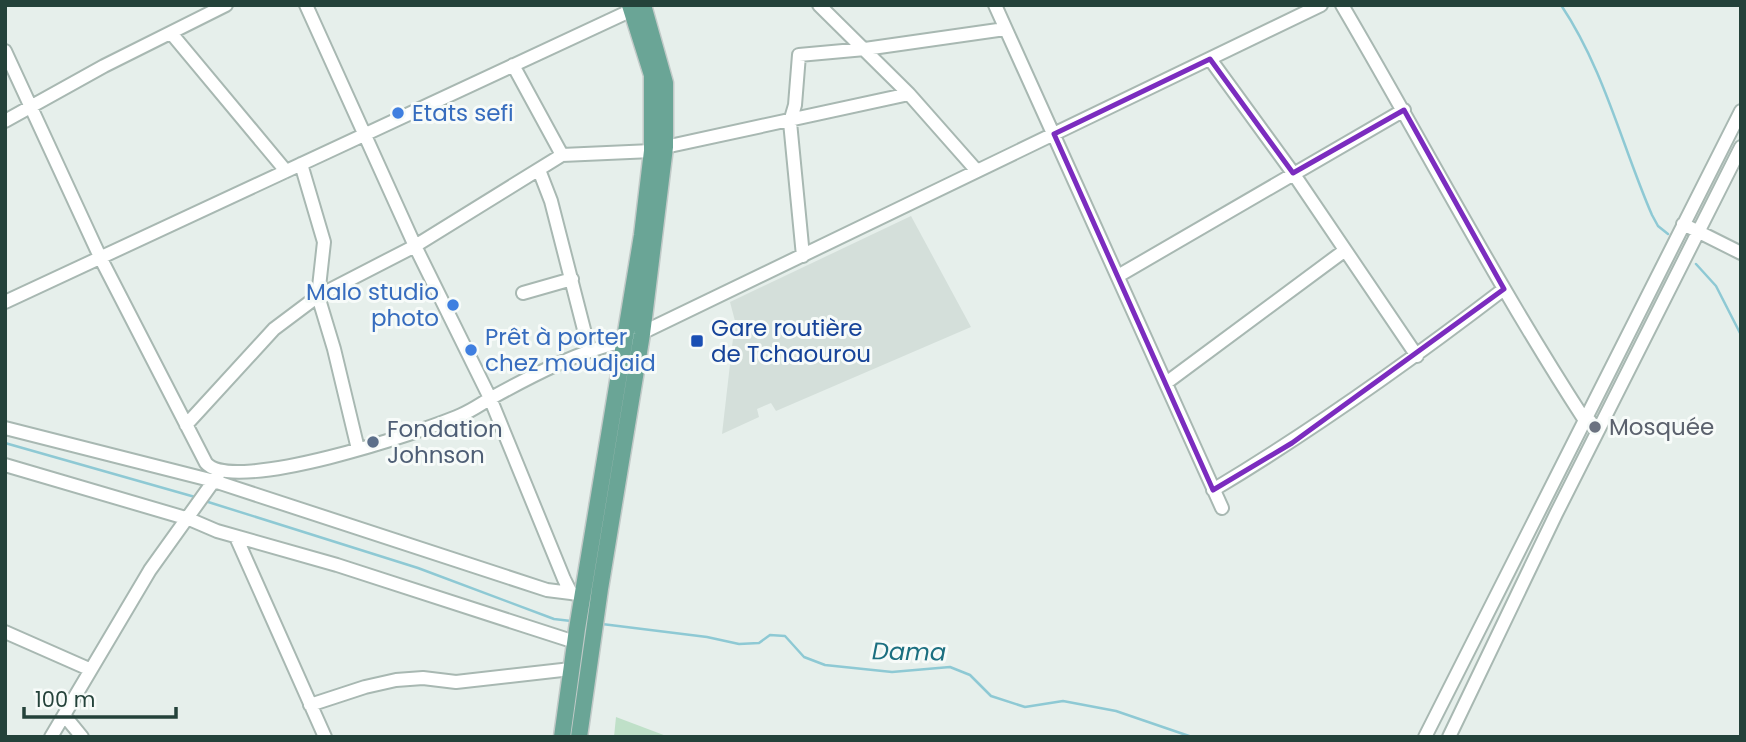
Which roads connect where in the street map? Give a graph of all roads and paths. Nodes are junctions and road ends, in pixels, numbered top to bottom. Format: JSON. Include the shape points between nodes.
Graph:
{"nodes":[{"id":1,"x":226,"y":5,"type":"edge"},
{"id":2,"x":306,"y":5,"type":"edge"},
{"id":3,"x":819,"y":5,"type":"edge"},
{"id":4,"x":995,"y":5,"type":"edge"},
{"id":5,"x":1321,"y":5,"type":"edge"},
{"id":6,"x":1342,"y":5,"type":"edge"},
{"id":7,"x":639,"y":7,"type":"edge"},
{"id":8,"x":1005,"y":29,"type":"junction"},
{"id":9,"x":171,"y":33,"type":"junction"},
{"id":10,"x":865,"y":49,"type":"junction"},
{"id":11,"x":5,"y":51,"type":"edge"},
{"id":12,"x":1210,"y":59,"type":"junction"},
{"id":13,"x":513,"y":65,"type":"junction"},
{"id":14,"x":909,"y":94,"type":"junction"},
{"id":15,"x":32,"y":107,"type":"junction"},
{"id":16,"x":1404,"y":110,"type":"junction"},
{"id":17,"x":1741,"y":111,"type":"edge"},
{"id":18,"x":5,"y":121,"type":"edge"},
{"id":19,"x":790,"y":122,"type":"junction"},
{"id":20,"x":364,"y":134,"type":"junction"},
{"id":21,"x":1054,"y":134,"type":"junction"},
{"id":22,"x":1741,"y":147,"type":"edge"},
{"id":23,"x":659,"y":149,"type":"junction"},
{"id":24,"x":562,"y":155,"type":"junction"},
{"id":25,"x":301,"y":164,"type":"junction"},
{"id":26,"x":539,"y":170,"type":"junction"},
{"id":27,"x":286,"y":171,"type":"junction"},
{"id":28,"x":977,"y":171,"type":"junction"},
{"id":29,"x":1293,"y":173,"type":"junction"},
{"id":30,"x":1683,"y":224,"type":"junction"},
{"id":31,"x":1700,"y":233,"type":"junction"},
{"id":32,"x":415,"y":246,"type":"junction"},
{"id":33,"x":1344,"y":251,"type":"junction"},
{"id":34,"x":1741,"y":253,"type":"edge"},
{"id":35,"x":803,"y":256,"type":"junction"},
{"id":36,"x":101,"y":259,"type":"junction"},
{"id":37,"x":1118,"y":276,"type":"junction"},
{"id":38,"x":572,"y":279,"type":"junction"},
{"id":39,"x":1504,"y":289,"type":"junction"},
{"id":40,"x":523,"y":293,"type":"dead end"},
{"id":41,"x":318,"y":296,"type":"junction"},
{"id":42,"x":5,"y":302,"type":"edge"},
{"id":43,"x":642,"y":334,"type":"junction"},
{"id":44,"x":625,"y":341,"type":"junction"},
{"id":45,"x":589,"y":349,"type":"junction"},
{"id":46,"x":1417,"y":356,"type":"junction"},
{"id":47,"x":1166,"y":383,"type":"junction"},
{"id":48,"x":490,"y":398,"type":"junction"},
{"id":49,"x":1584,"y":419,"type":"junction"},
{"id":50,"x":186,"y":425,"type":"junction"},
{"id":51,"x":1600,"y":425,"type":"junction"},
{"id":52,"x":5,"y":428,"type":"edge"},
{"id":53,"x":358,"y":449,"type":"junction"},
{"id":54,"x":5,"y":465,"type":"edge"},
{"id":55,"x":213,"y":481,"type":"junction"},
{"id":56,"x":1213,"y":490,"type":"junction"},
{"id":57,"x":1222,"y":508,"type":"dead end"},
{"id":58,"x":189,"y":519,"type":"junction"},
{"id":59,"x":236,"y":537,"type":"junction"},
{"id":60,"x":583,"y":598,"type":"junction"},
{"id":61,"x":5,"y":632,"type":"edge"},
{"id":62,"x":576,"y":635,"type":"junction"},
{"id":63,"x":89,"y":669,"type":"junction"},
{"id":64,"x":571,"y":669,"type":"junction"},
{"id":65,"x":310,"y":705,"type":"junction"},
{"id":66,"x":64,"y":715,"type":"junction"},
{"id":67,"x":51,"y":737,"type":"edge"},
{"id":68,"x":82,"y":737,"type":"edge"},
{"id":69,"x":326,"y":737,"type":"edge"},
{"id":70,"x":562,"y":737,"type":"edge"},
{"id":71,"x":579,"y":737,"type":"edge"},
{"id":72,"x":1426,"y":737,"type":"edge"},
{"id":73,"x":1449,"y":737,"type":"edge"}],
"edges":[{"from":1,"to":9,"type":"street"},
{"from":2,"to":20,"type":"street"},
{"from":3,"to":10,"type":"street"},
{"from":4,"to":8,"type":"street"},
{"from":5,"to":12,"type":"street"},
{"from":6,"to":16,"type":"street"},
{"from":7,"to":13,"type":"street"},
{"from":7,"to":23,"type":"main road"},
{"from":8,"to":10,"type":"street"},
{"from":8,"to":21,"type":"street"},
{"from":9,"to":15,"type":"street"},
{"from":9,"to":27,"type":"street"},
{"from":10,"to":14,"type":"street"},
{"from":10,"to":19,"type":"street","via":[[799,55]]},
{"from":11,"to":15,"type":"street"},
{"from":12,"to":21,"type":"street"},
{"from":12,"to":29,"type":"street"},
{"from":13,"to":20,"type":"street"},
{"from":13,"to":24,"type":"street"},
{"from":14,"to":19,"type":"street"},
{"from":14,"to":28,"type":"street"},
{"from":15,"to":18,"type":"street"},
{"from":15,"to":36,"type":"street"},
{"from":16,"to":29,"type":"street"},
{"from":16,"to":39,"type":"street"},
{"from":17,"to":30,"type":"street"},
{"from":19,"to":23,"type":"street"},
{"from":19,"to":35,"type":"street"},
{"from":20,"to":25,"type":"street"},
{"from":20,"to":32,"type":"street"},
{"from":21,"to":28,"type":"street"},
{"from":21,"to":37,"type":"street"},
{"from":22,"to":31,"type":"street"},
{"from":23,"to":24,"type":"street"},
{"from":23,"to":43,"type":"main road"},
{"from":23,"to":44,"type":"main road"},
{"from":24,"to":26,"type":"street"},
{"from":25,"to":27,"type":"street"},
{"from":25,"to":41,"type":"street","via":[[324,242]]},
{"from":26,"to":32,"type":"street"},
{"from":26,"to":38,"type":"street"},
{"from":27,"to":36,"type":"street"},
{"from":28,"to":35,"type":"street"},
{"from":29,"to":33,"type":"street"},
{"from":29,"to":37,"type":"street"},
{"from":30,"to":31,"type":"street"},
{"from":30,"to":49,"type":"street"},
{"from":31,"to":34,"type":"street"},
{"from":31,"to":51,"type":"street"},
{"from":32,"to":41,"type":"street"},
{"from":32,"to":48,"type":"street"},
{"from":33,"to":46,"type":"street"},
{"from":33,"to":47,"type":"street"},
{"from":35,"to":43,"type":"street"},
{"from":36,"to":42,"type":"street"},
{"from":36,"to":50,"type":"street"},
{"from":37,"to":47,"type":"street"},
{"from":38,"to":40,"type":"street"},
{"from":38,"to":45,"type":"street"},
{"from":39,"to":46,"type":"street"},
{"from":39,"to":49,"type":"street"},
{"from":41,"to":50,"type":"street","via":[[274,329]]},
{"from":41,"to":53,"type":"street"},
{"from":43,"to":44,"type":"street"},
{"from":43,"to":60,"type":"main road"},
{"from":44,"to":45,"type":"street"},
{"from":44,"to":60,"type":"main road"},
{"from":45,"to":48,"type":"street"},
{"from":46,"to":56,"type":"street","via":[[1292,443]]},
{"from":47,"to":56,"type":"street"},
{"from":48,"to":53,"type":"street","via":[[432,427]]},
{"from":48,"to":60,"type":"street"},
{"from":49,"to":51,"type":"street"},
{"from":49,"to":72,"type":"street"},
{"from":50,"to":55,"type":"street"},
{"from":51,"to":73,"type":"street"},
{"from":52,"to":55,"type":"street"},
{"from":53,"to":55,"type":"street"},
{"from":54,"to":58,"type":"street"},
{"from":55,"to":58,"type":"street"},
{"from":55,"to":60,"type":"street"},
{"from":56,"to":57,"type":"street"},
{"from":58,"to":59,"type":"street"},
{"from":58,"to":63,"type":"street","via":[[150,570]]},
{"from":59,"to":62,"type":"street"},
{"from":59,"to":65,"type":"street"},
{"from":60,"to":62,"type":"main road"},
{"from":60,"to":71,"type":"main road","via":[[594,630]]},
{"from":61,"to":63,"type":"street"},
{"from":62,"to":64,"type":"main road"},
{"from":63,"to":66,"type":"street"},
{"from":64,"to":65,"type":"street","via":[[456,682],[397,680]]},
{"from":64,"to":70,"type":"main road"},
{"from":65,"to":69,"type":"street"},
{"from":66,"to":67,"type":"street"},
{"from":66,"to":68,"type":"street"}]}
